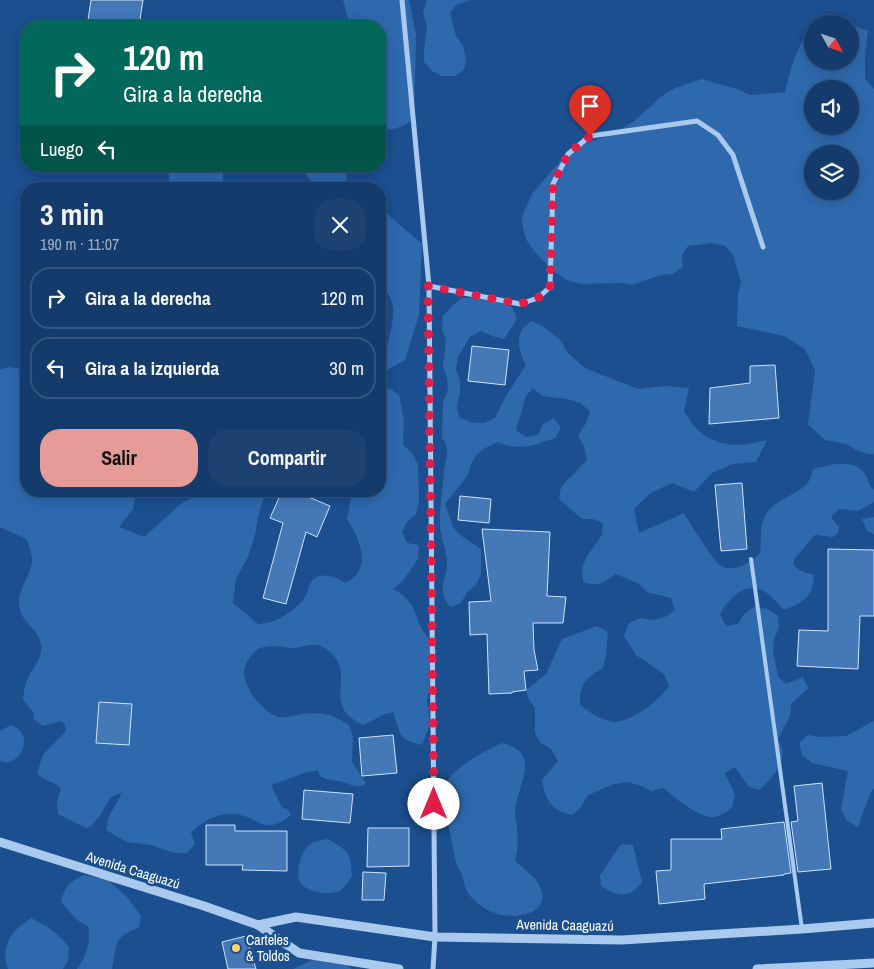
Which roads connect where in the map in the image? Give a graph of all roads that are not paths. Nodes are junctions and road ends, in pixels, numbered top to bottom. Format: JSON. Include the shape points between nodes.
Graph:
{"nodes":[{"id":1,"x":402,"y":0,"type":"edge"},
{"id":2,"x":763,"y":247,"type":"dead end"},
{"id":3,"x":428,"y":286,"type":"junction"},
{"id":4,"x":751,"y":559,"type":"dead end"},
{"id":5,"x":0,"y":842,"type":"edge"},
{"id":6,"x":874,"y":923,"type":"edge"},
{"id":7,"x":258,"y":925,"type":"junction"},
{"id":8,"x":802,"y":929,"type":"junction"},
{"id":9,"x":435,"y":937,"type":"junction"},
{"id":10,"x":874,"y":963,"type":"edge"},
{"id":11,"x":399,"y":969,"type":"edge"},
{"id":12,"x":433,"y":969,"type":"edge"},
{"id":13,"x":757,"y":969,"type":"edge"}],
"edges":[{"from":1,"to":3,"type":"street"},
{"from":2,"to":3,"type":"street","via":[[734,155],[718,135],[696,121],[590,136],[568,154],[553,184],[550,287],[538,298],[520,304]]},
{"from":3,"to":9,"type":"street"},
{"from":4,"to":8,"type":"lane"},
{"from":5,"to":7,"type":"street","name":"Avenida Caaguazú"},
{"from":6,"to":8,"type":"street","name":"Avenida Caaguazú"},
{"from":7,"to":9,"type":"street","name":"Avenida Caaguazú","via":[[296,917]]},
{"from":7,"to":11,"type":"street","name":"Avenida Caaguazú","via":[[299,953]]},
{"from":8,"to":9,"type":"street","name":"Avenida Caaguazú","via":[[622,940]]},
{"from":9,"to":12,"type":"street"},
{"from":10,"to":13,"type":"street"}]}
